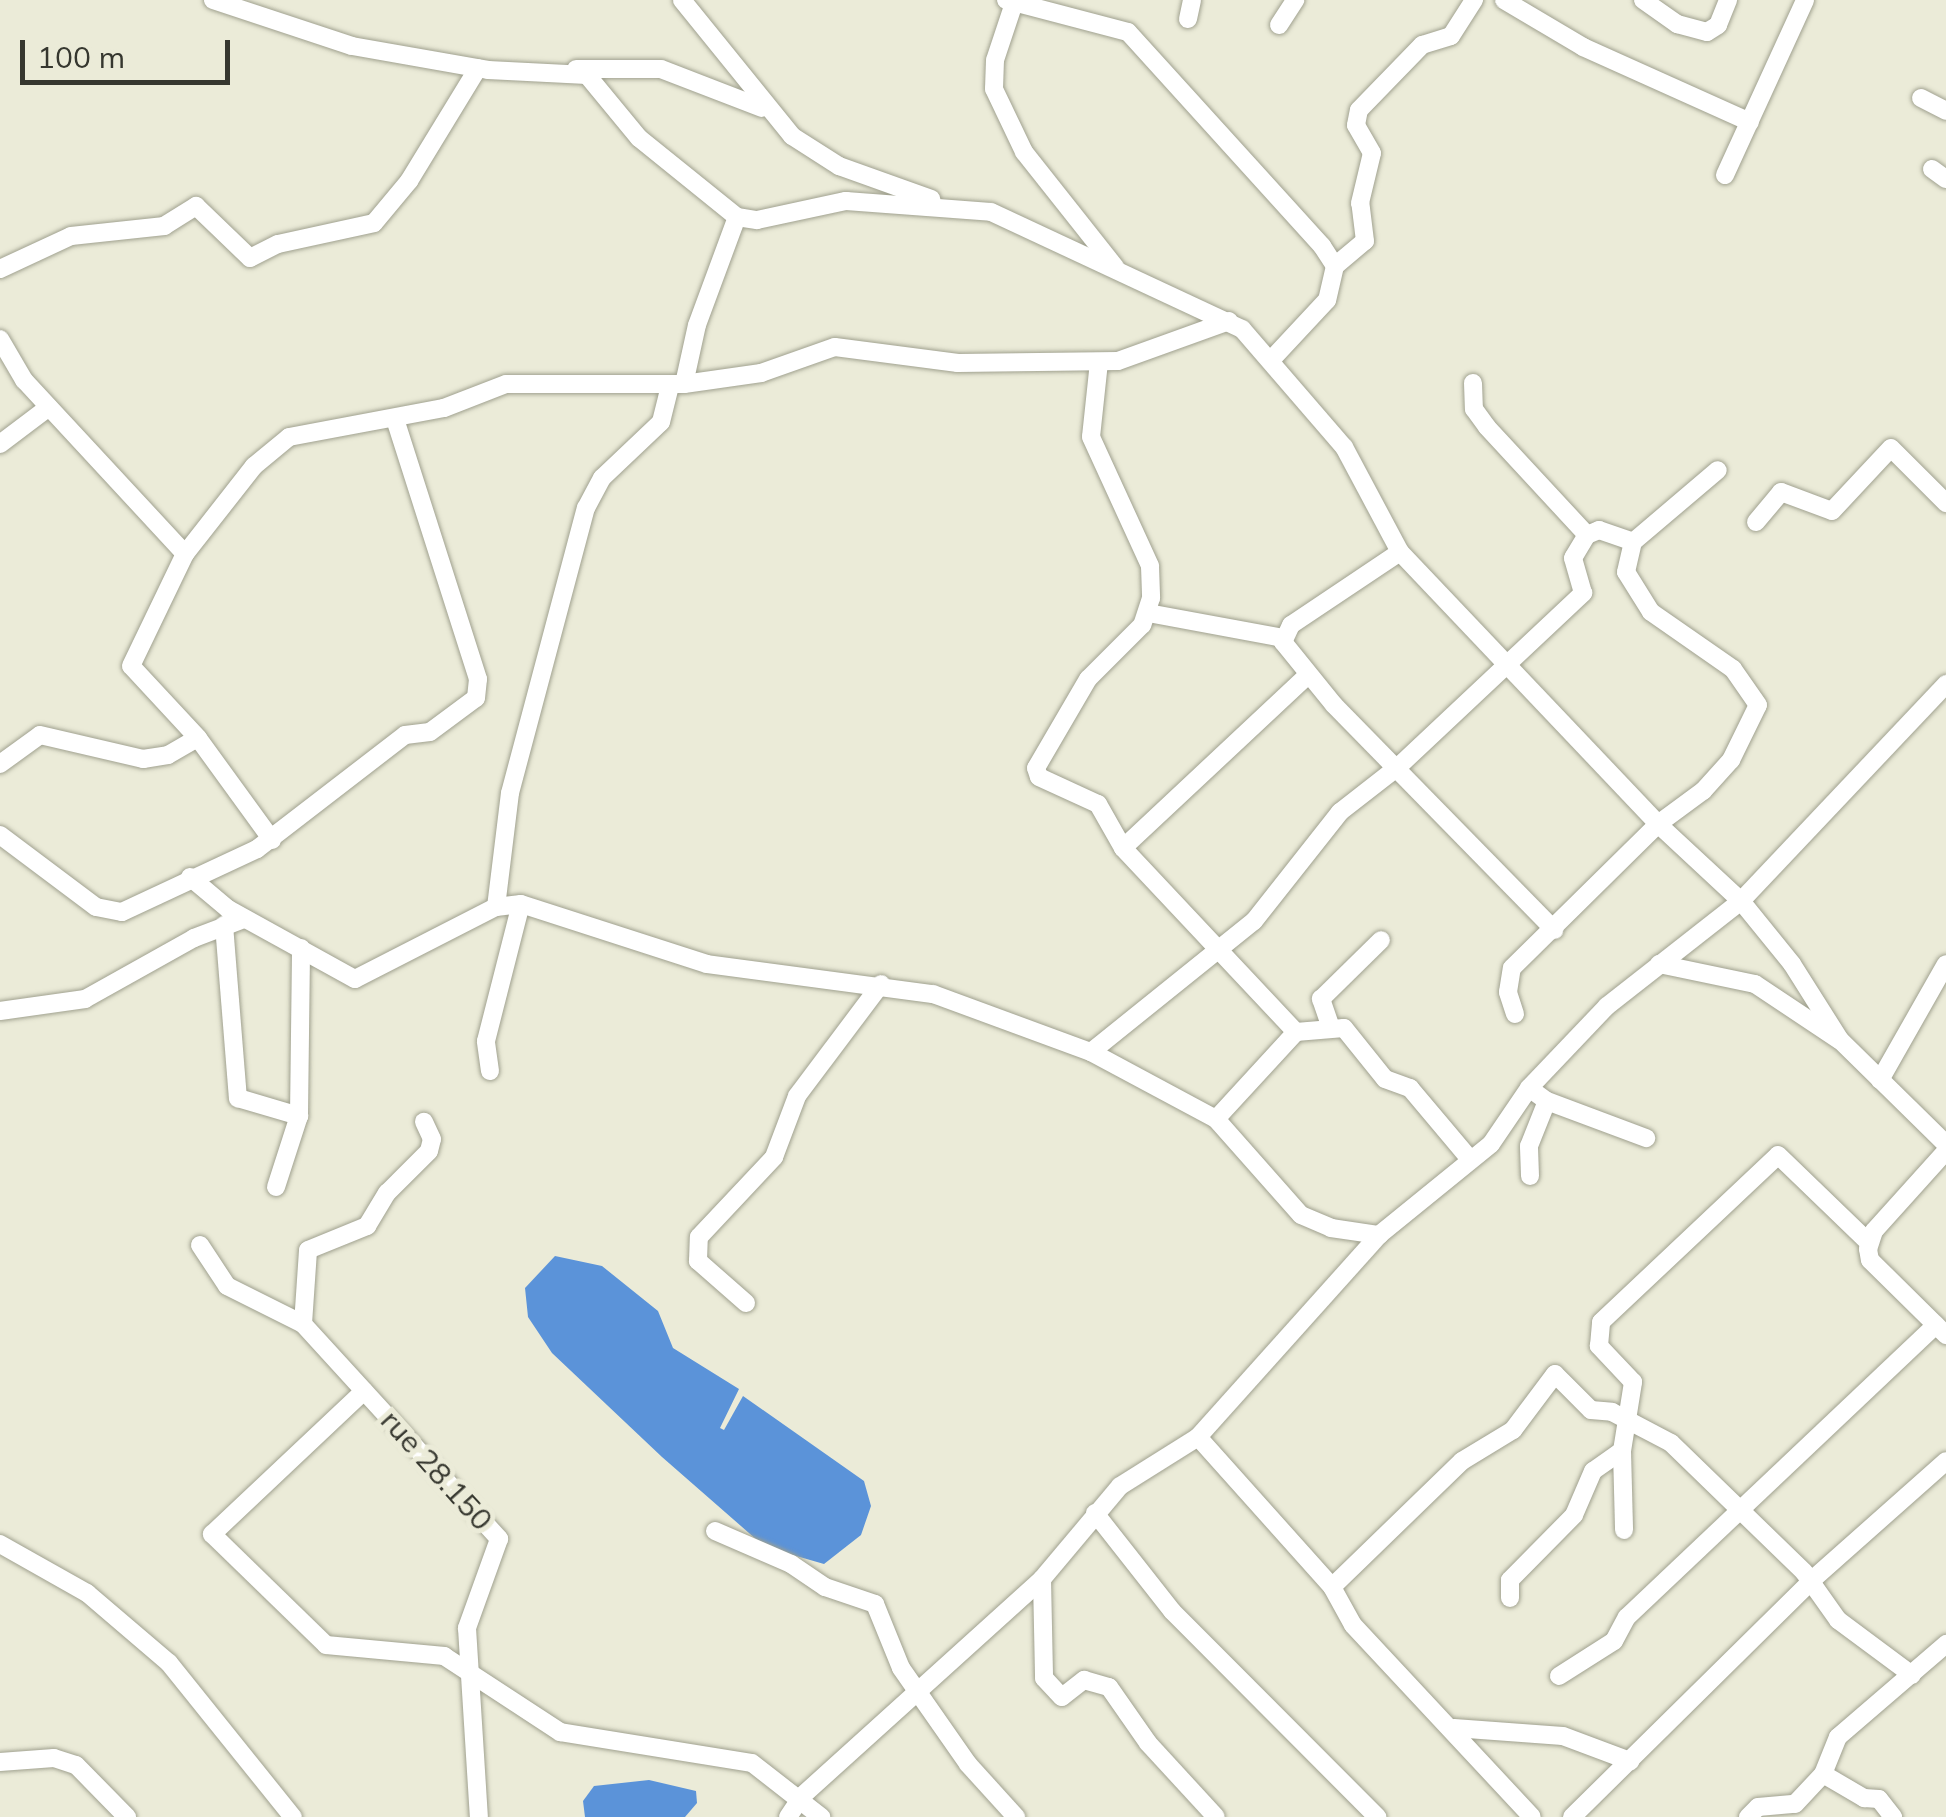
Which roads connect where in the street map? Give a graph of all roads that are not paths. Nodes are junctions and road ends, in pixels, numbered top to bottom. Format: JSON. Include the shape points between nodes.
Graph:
{"nodes":[{"id":1,"x":214,"y":0,"type":"edge"},
{"id":2,"x":682,"y":0,"type":"edge"},
{"id":3,"x":1011,"y":0,"type":"edge"},
{"id":4,"x":1192,"y":0,"type":"edge"},
{"id":5,"x":1295,"y":0,"type":"edge"},
{"id":6,"x":1474,"y":0,"type":"edge"},
{"id":7,"x":1504,"y":0,"type":"edge"},
{"id":8,"x":1643,"y":0,"type":"edge"},
{"id":9,"x":1728,"y":0,"type":"edge"},
{"id":10,"x":1805,"y":0,"type":"edge"},
{"id":11,"x":1188,"y":20,"type":"dead end"},
{"id":12,"x":1280,"y":24,"type":"dead end"},
{"id":13,"x":478,"y":68,"type":"junction"},
{"id":14,"x":572,"y":70,"type":"junction"},
{"id":15,"x":1921,"y":98,"type":"dead end"},
{"id":16,"x":767,"y":110,"type":"junction"},
{"id":17,"x":1946,"y":112,"type":"edge"},
{"id":18,"x":1750,"y":122,"type":"junction"},
{"id":19,"x":1725,"y":175,"type":"dead end"},
{"id":20,"x":946,"y":204,"type":"junction"},
{"id":21,"x":737,"y":217,"type":"junction"},
{"id":22,"x":1335,"y":266,"type":"junction"},
{"id":23,"x":0,"y":269,"type":"edge"},
{"id":24,"x":1122,"y":275,"type":"junction"},
{"id":25,"x":1228,"y":321,"type":"junction"},
{"id":26,"x":0,"y":339,"type":"edge"},
{"id":27,"x":1272,"y":359,"type":"junction"},
{"id":28,"x":1099,"y":362,"type":"junction"},
{"id":29,"x":1473,"y":383,"type":"dead end"},
{"id":30,"x":677,"y":384,"type":"junction"},
{"id":31,"x":49,"y":407,"type":"junction"},
{"id":32,"x":395,"y":419,"type":"junction"},
{"id":33,"x":0,"y":444,"type":"edge"},
{"id":34,"x":1718,"y":470,"type":"dead end"},
{"id":35,"x":1946,"y":503,"type":"edge"},
{"id":36,"x":1756,"y":522,"type":"dead end"},
{"id":37,"x":1587,"y":535,"type":"junction"},
{"id":38,"x":1633,"y":542,"type":"junction"},
{"id":39,"x":1400,"y":552,"type":"junction"},
{"id":40,"x":185,"y":554,"type":"junction"},
{"id":41,"x":1148,"y":613,"type":"junction"},
{"id":42,"x":1283,"y":638,"type":"junction"},
{"id":43,"x":1506,"y":667,"type":"junction"},
{"id":44,"x":1308,"y":675,"type":"junction"},
{"id":45,"x":1946,"y":684,"type":"edge"},
{"id":46,"x":198,"y":738,"type":"junction"},
{"id":47,"x":0,"y":764,"type":"edge"},
{"id":48,"x":1399,"y":766,"type":"junction"},
{"id":49,"x":1658,"y":824,"type":"junction"},
{"id":50,"x":0,"y":835,"type":"edge"},
{"id":51,"x":272,"y":840,"type":"junction"},
{"id":52,"x":1124,"y":848,"type":"junction"},
{"id":53,"x":190,"y":876,"type":"junction"},
{"id":54,"x":1741,"y":900,"type":"junction"},
{"id":55,"x":521,"y":904,"type":"junction"},
{"id":56,"x":496,"y":907,"type":"junction"},
{"id":57,"x":244,"y":919,"type":"junction"},
{"id":58,"x":224,"y":925,"type":"junction"},
{"id":59,"x":1554,"y":930,"type":"junction"},
{"id":60,"x":1381,"y":940,"type":"dead end"},
{"id":61,"x":302,"y":948,"type":"junction"},
{"id":62,"x":1217,"y":948,"type":"junction"},
{"id":63,"x":1659,"y":964,"type":"junction"},
{"id":64,"x":1946,"y":964,"type":"edge"},
{"id":65,"x":882,"y":984,"type":"junction"},
{"id":66,"x":0,"y":1011,"type":"edge"},
{"id":67,"x":1515,"y":1014,"type":"dead end"},
{"id":68,"x":1330,"y":1025,"type":"junction"},
{"id":69,"x":1296,"y":1032,"type":"junction"},
{"id":70,"x":1840,"y":1040,"type":"junction"},
{"id":71,"x":1091,"y":1052,"type":"junction"},
{"id":72,"x":490,"y":1071,"type":"dead end"},
{"id":73,"x":1880,"y":1080,"type":"junction"},
{"id":74,"x":1529,"y":1088,"type":"junction"},
{"id":75,"x":1546,"y":1101,"type":"junction"},
{"id":76,"x":298,"y":1116,"type":"junction"},
{"id":77,"x":1216,"y":1119,"type":"junction"},
{"id":78,"x":424,"y":1122,"type":"dead end"},
{"id":79,"x":1646,"y":1138,"type":"dead end"},
{"id":80,"x":1946,"y":1148,"type":"edge"},
{"id":81,"x":1468,"y":1158,"type":"junction"},
{"id":82,"x":1530,"y":1176,"type":"dead end"},
{"id":83,"x":276,"y":1187,"type":"dead end"},
{"id":84,"x":1380,"y":1235,"type":"junction"},
{"id":85,"x":1868,"y":1242,"type":"junction"},
{"id":86,"x":200,"y":1246,"type":"dead end"},
{"id":87,"x":746,"y":1303,"type":"dead end"},
{"id":88,"x":303,"y":1324,"type":"junction"},
{"id":89,"x":1941,"y":1330,"type":"edge"},
{"id":90,"x":364,"y":1391,"type":"junction"},
{"id":91,"x":1628,"y":1422,"type":"junction"},
{"id":92,"x":1198,"y":1436,"type":"junction"},
{"id":93,"x":1622,"y":1451,"type":"junction"},
{"id":94,"x":1946,"y":1461,"type":"edge"},
{"id":95,"x":1095,"y":1513,"type":"junction"},
{"id":96,"x":1742,"y":1515,"type":"junction"},
{"id":97,"x":1624,"y":1530,"type":"dead end"},
{"id":98,"x":714,"y":1532,"type":"dead end"},
{"id":99,"x":0,"y":1544,"type":"edge"},
{"id":100,"x":1042,"y":1579,"type":"junction"},
{"id":101,"x":1812,"y":1580,"type":"junction"},
{"id":102,"x":1332,"y":1588,"type":"junction"},
{"id":103,"x":1510,"y":1598,"type":"dead end"},
{"id":104,"x":1946,"y":1644,"type":"edge"},
{"id":105,"x":472,"y":1670,"type":"junction"},
{"id":106,"x":1912,"y":1674,"type":"junction"},
{"id":107,"x":1558,"y":1676,"type":"dead end"},
{"id":108,"x":920,"y":1690,"type":"junction"},
{"id":109,"x":1454,"y":1728,"type":"junction"},
{"id":110,"x":1630,"y":1761,"type":"junction"},
{"id":111,"x":0,"y":1762,"type":"edge"},
{"id":112,"x":1823,"y":1774,"type":"junction"},
{"id":113,"x":802,"y":1796,"type":"junction"},
{"id":114,"x":127,"y":1817,"type":"edge"},
{"id":115,"x":293,"y":1817,"type":"edge"},
{"id":116,"x":479,"y":1817,"type":"edge"},
{"id":117,"x":788,"y":1817,"type":"edge"},
{"id":118,"x":822,"y":1817,"type":"edge"},
{"id":119,"x":1016,"y":1817,"type":"edge"},
{"id":120,"x":1216,"y":1817,"type":"edge"},
{"id":121,"x":1377,"y":1817,"type":"edge"},
{"id":122,"x":1532,"y":1817,"type":"edge"},
{"id":123,"x":1572,"y":1817,"type":"edge"},
{"id":124,"x":1748,"y":1817,"type":"edge"},
{"id":125,"x":1893,"y":1817,"type":"edge"}],
"edges":[{"from":1,"to":13,"type":"street","via":[[306,35]]},
{"from":2,"to":16,"type":"street"},
{"from":3,"to":22,"type":"street","via":[[1128,32]]},
{"from":3,"to":24,"type":"street","via":[[995,60],[994,89],[1004,116],[1024,152]]},
{"from":4,"to":11,"type":"street"},
{"from":5,"to":12,"type":"street"},
{"from":6,"to":22,"type":"street","via":[[1451,36],[1422,45],[1360,110],[1356,125],[1372,153],[1360,203],[1365,241]]},
{"from":7,"to":18,"type":"street","via":[[1582,47]]},
{"from":8,"to":9,"type":"street","via":[[1676,24],[1707,32],[1718,26]]},
{"from":10,"to":18,"type":"street"},
{"from":13,"to":14,"type":"street"},
{"from":13,"to":23,"type":"street","via":[[409,181],[374,223],[278,244],[250,258],[196,206],[164,226],[71,236]]},
{"from":14,"to":16,"type":"street","via":[[661,68]]},
{"from":14,"to":21,"type":"street","via":[[601,87],[639,138]]},
{"from":15,"to":17,"type":"street"},
{"from":16,"to":20,"type":"street","via":[[814,153]]},
{"from":18,"to":19,"type":"street"},
{"from":20,"to":21,"type":"street","via":[[846,201],[757,220]]},
{"from":20,"to":24,"type":"street","via":[[1037,228]]},
{"from":21,"to":30,"type":"street"},
{"from":22,"to":27,"type":"street","via":[[1321,310]]},
{"from":24,"to":25,"type":"street"},
{"from":25,"to":27,"type":"street"},
{"from":25,"to":28,"type":"street","via":[[1156,353]]},
{"from":26,"to":31,"type":"street"},
{"from":27,"to":39,"type":"street","via":[[1344,448]]},
{"from":28,"to":30,"type":"street","via":[[958,363],[835,347],[761,374]]},
{"from":28,"to":41,"type":"street","via":[[1091,437],[1150,566]]},
{"from":29,"to":37,"type":"street","via":[[1474,409],[1487,427]]},
{"from":30,"to":32,"type":"street","via":[[506,384]]},
{"from":30,"to":56,"type":"street","via":[[661,422],[602,478],[586,508],[510,793]]},
{"from":31,"to":33,"type":"street"},
{"from":31,"to":40,"type":"street"},
{"from":32,"to":40,"type":"street","via":[[289,437],[254,466]]},
{"from":32,"to":51,"type":"street","via":[[478,692],[437,728],[397,741]]},
{"from":34,"to":38,"type":"street"},
{"from":35,"to":36,"type":"street","via":[[1891,448],[1832,512],[1782,492]]},
{"from":37,"to":38,"type":"street","via":[[1599,530]]},
{"from":37,"to":43,"type":"street","via":[[1573,558],[1582,593]]},
{"from":38,"to":49,"type":"street","via":[[1626,572],[1644,604],[1733,669],[1758,705],[1732,760]]},
{"from":39,"to":42,"type":"street"},
{"from":39,"to":43,"type":"street"},
{"from":40,"to":46,"type":"street","via":[[131,666]]},
{"from":41,"to":42,"type":"street"},
{"from":41,"to":52,"type":"street","via":[[1088,679],[1036,768],[1039,776],[1098,804]]},
{"from":42,"to":44,"type":"street"},
{"from":43,"to":48,"type":"street"},
{"from":43,"to":49,"type":"street"},
{"from":44,"to":48,"type":"street"},
{"from":44,"to":52,"type":"street"},
{"from":45,"to":54,"type":"street"},
{"from":46,"to":47,"type":"street","via":[[168,755],[143,759],[40,735]]},
{"from":46,"to":51,"type":"street"},
{"from":48,"to":59,"type":"street","via":[[1448,827]]},
{"from":48,"to":62,"type":"street","via":[[1340,812],[1254,921]]},
{"from":49,"to":54,"type":"street"},
{"from":49,"to":59,"type":"street"},
{"from":50,"to":53,"type":"street","via":[[109,912],[138,906]]},
{"from":51,"to":53,"type":"street"},
{"from":52,"to":62,"type":"street"},
{"from":53,"to":57,"type":"street"},
{"from":54,"to":63,"type":"street"},
{"from":54,"to":70,"type":"street"},
{"from":55,"to":56,"type":"street"},
{"from":55,"to":65,"type":"street","via":[[706,964]]},
{"from":55,"to":72,"type":"street","via":[[486,1041]]},
{"from":56,"to":61,"type":"street","via":[[362,978],[345,978]]},
{"from":57,"to":58,"type":"street"},
{"from":57,"to":61,"type":"street"},
{"from":58,"to":66,"type":"street","via":[[86,999]]},
{"from":58,"to":76,"type":"street","via":[[238,1098]]},
{"from":59,"to":67,"type":"street","via":[[1512,968],[1508,992]]},
{"from":60,"to":68,"type":"street","via":[[1321,999]]},
{"from":61,"to":76,"type":"street"},
{"from":62,"to":69,"type":"street"},
{"from":62,"to":71,"type":"street"},
{"from":63,"to":70,"type":"street","via":[[1756,984],[1826,1038]]},
{"from":63,"to":74,"type":"street","via":[[1618,996]]},
{"from":64,"to":73,"type":"street"},
{"from":65,"to":71,"type":"street","via":[[933,994]]},
{"from":65,"to":87,"type":"street","via":[[796,1096],[774,1157],[699,1237],[698,1261]]},
{"from":68,"to":69,"type":"street","via":[[1311,1035]]},
{"from":68,"to":81,"type":"street","via":[[1344,1028],[1385,1079],[1410,1088]]},
{"from":69,"to":77,"type":"street"},
{"from":70,"to":73,"type":"street"},
{"from":71,"to":77,"type":"street"},
{"from":73,"to":80,"type":"street"},
{"from":74,"to":75,"type":"street"},
{"from":74,"to":81,"type":"street","via":[[1491,1144]]},
{"from":75,"to":79,"type":"street"},
{"from":75,"to":82,"type":"street","via":[[1529,1146]]},
{"from":76,"to":83,"type":"street"},
{"from":77,"to":84,"type":"street","via":[[1301,1215],[1331,1228]]},
{"from":78,"to":88,"type":"street","via":[[429,1151],[367,1226],[308,1250]]},
{"from":80,"to":85,"type":"street"},
{"from":81,"to":84,"type":"street"},
{"from":84,"to":92,"type":"street"},
{"from":85,"to":89,"type":"street","via":[[1870,1260]]},
{"from":85,"to":91,"type":"street","via":[[1778,1156],[1601,1322],[1599,1346],[1633,1382]]},
{"from":86,"to":88,"type":"street","via":[[226,1286]]},
{"from":88,"to":90,"type":"street","name":"rue 28.150"},
{"from":89,"to":96,"type":"street"},
{"from":90,"to":105,"type":"street","name":"rue 28.150","via":[[499,1539],[469,1616]]},
{"from":90,"to":105,"type":"street","via":[[212,1534],[326,1645],[444,1656]]},
{"from":91,"to":93,"type":"street"},
{"from":91,"to":96,"type":"street","via":[[1672,1442]]},
{"from":91,"to":102,"type":"street","via":[[1591,1410],[1554,1374],[1512,1430],[1462,1461]]},
{"from":92,"to":95,"type":"street","via":[[1120,1486]]},
{"from":92,"to":102,"type":"street"},
{"from":93,"to":97,"type":"street"},
{"from":93,"to":103,"type":"street","via":[[1592,1471],[1574,1515],[1510,1580]]},
{"from":94,"to":101,"type":"street"},
{"from":95,"to":100,"type":"street"},
{"from":95,"to":121,"type":"street","via":[[1172,1610]]},
{"from":96,"to":101,"type":"street"},
{"from":96,"to":107,"type":"street","via":[[1627,1617],[1614,1641]]},
{"from":98,"to":108,"type":"street","via":[[875,1604],[888,1622],[894,1656]]},
{"from":99,"to":115,"type":"street","via":[[87,1593],[169,1663]]},
{"from":100,"to":108,"type":"street"},
{"from":100,"to":120,"type":"street","via":[[1044,1678],[1062,1697],[1084,1680],[1109,1686],[1148,1743]]},
{"from":101,"to":106,"type":"street","via":[[1842,1624]]},
{"from":101,"to":110,"type":"street"},
{"from":102,"to":109,"type":"street","via":[[1353,1625]]},
{"from":104,"to":106,"type":"street"},
{"from":105,"to":113,"type":"street","via":[[560,1732],[752,1763]]},
{"from":105,"to":116,"type":"street","name":"rue 28.150"},
{"from":106,"to":112,"type":"street","via":[[1838,1738]]},
{"from":108,"to":113,"type":"street"},
{"from":108,"to":119,"type":"street","via":[[968,1764]]},
{"from":109,"to":110,"type":"street","via":[[1563,1736]]},
{"from":109,"to":122,"type":"street"},
{"from":110,"to":123,"type":"street"},
{"from":111,"to":114,"type":"street","via":[[54,1758],[76,1765]]},
{"from":112,"to":124,"type":"street","via":[[1796,1804],[1758,1807]]},
{"from":112,"to":125,"type":"street","via":[[1879,1800]]},
{"from":113,"to":117,"type":"street"},
{"from":113,"to":118,"type":"street"}]}
